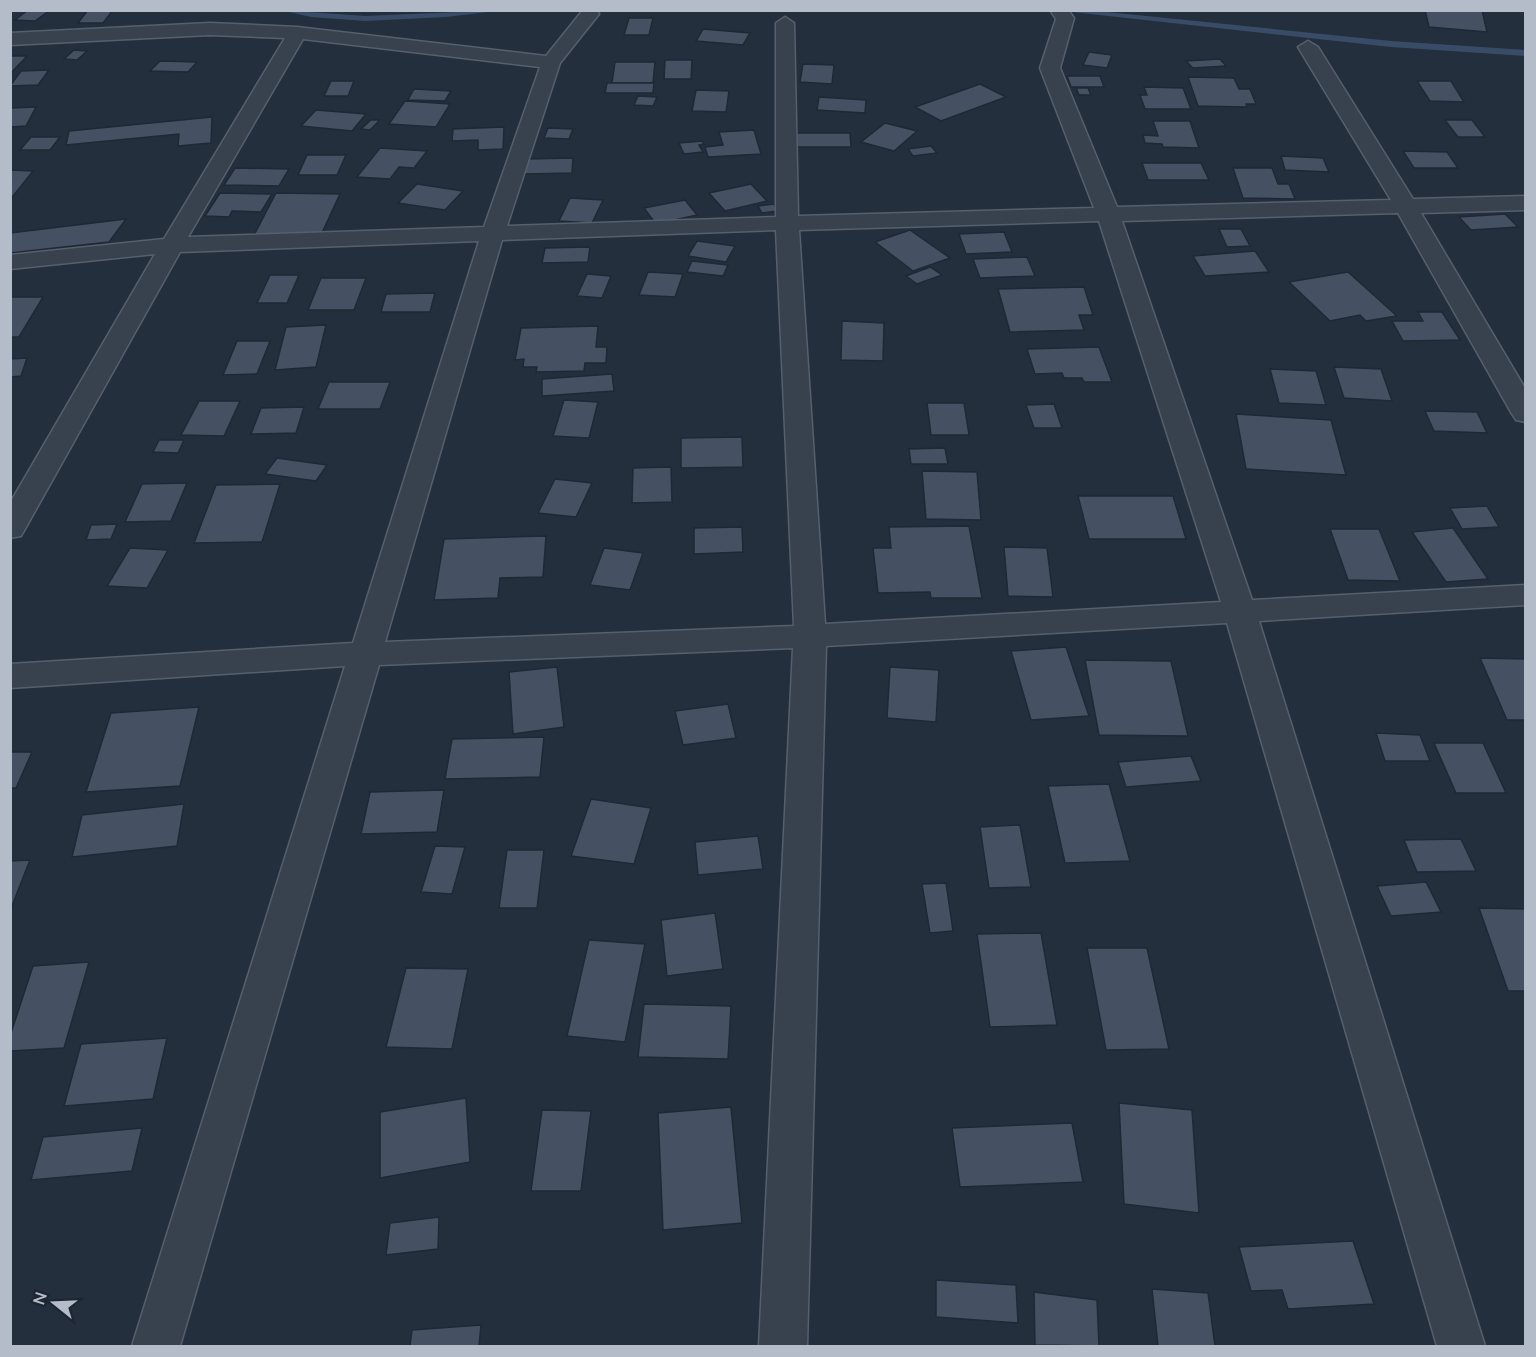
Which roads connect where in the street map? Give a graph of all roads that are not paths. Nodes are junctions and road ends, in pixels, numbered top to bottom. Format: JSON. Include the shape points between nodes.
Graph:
{"nodes":[{"id":1,"x":1064,"y":13,"type":"edge"},
{"id":2,"x":590,"y":14,"type":"dead end"},
{"id":3,"x":785,"y":23,"type":"dead end"},
{"id":4,"x":297,"y":33,"type":"junction"},
{"id":5,"x":10,"y":39,"type":"edge"},
{"id":6,"x":1308,"y":47,"type":"dead end"},
{"id":7,"x":551,"y":62,"type":"junction"},
{"id":8,"x":1526,"y":203,"type":"edge"},
{"id":9,"x":1405,"y":205,"type":"junction"},
{"id":10,"x":1108,"y":216,"type":"junction"},
{"id":11,"x":787,"y":223,"type":"junction"},
{"id":12,"x":492,"y":236,"type":"junction"},
{"id":13,"x":172,"y":245,"type":"junction"},
{"id":14,"x":10,"y":262,"type":"edge"},
{"id":15,"x":1526,"y":414,"type":"edge"},
{"id":16,"x":10,"y":529,"type":"edge"},
{"id":17,"x":1526,"y":595,"type":"edge"},
{"id":18,"x":1240,"y":612,"type":"junction"},
{"id":19,"x":810,"y":636,"type":"junction"},
{"id":20,"x":364,"y":654,"type":"junction"},
{"id":21,"x":10,"y":676,"type":"edge"},
{"id":22,"x":156,"y":1347,"type":"edge"},
{"id":23,"x":783,"y":1347,"type":"edge"},
{"id":24,"x":1461,"y":1347,"type":"edge"}],
"edges":[{"from":1,"to":10,"type":"street","via":[[1050,68]]},
{"from":2,"to":7,"type":"street"},
{"from":3,"to":11,"type":"street"},
{"from":4,"to":5,"type":"street","via":[[210,29]]},
{"from":4,"to":7,"type":"street"},
{"from":4,"to":13,"type":"street"},
{"from":6,"to":9,"type":"street"},
{"from":7,"to":12,"type":"street"},
{"from":8,"to":9,"type":"street"},
{"from":9,"to":10,"type":"street"},
{"from":9,"to":15,"type":"street"},
{"from":10,"to":11,"type":"street"},
{"from":10,"to":18,"type":"street"},
{"from":11,"to":12,"type":"street"},
{"from":11,"to":19,"type":"street"},
{"from":12,"to":13,"type":"street"},
{"from":12,"to":20,"type":"street"},
{"from":13,"to":14,"type":"street"},
{"from":13,"to":16,"type":"street"},
{"from":17,"to":18,"type":"street"},
{"from":18,"to":19,"type":"street"},
{"from":18,"to":24,"type":"street"},
{"from":19,"to":20,"type":"street"},
{"from":19,"to":23,"type":"street"},
{"from":20,"to":21,"type":"street"},
{"from":20,"to":22,"type":"street"}]}
